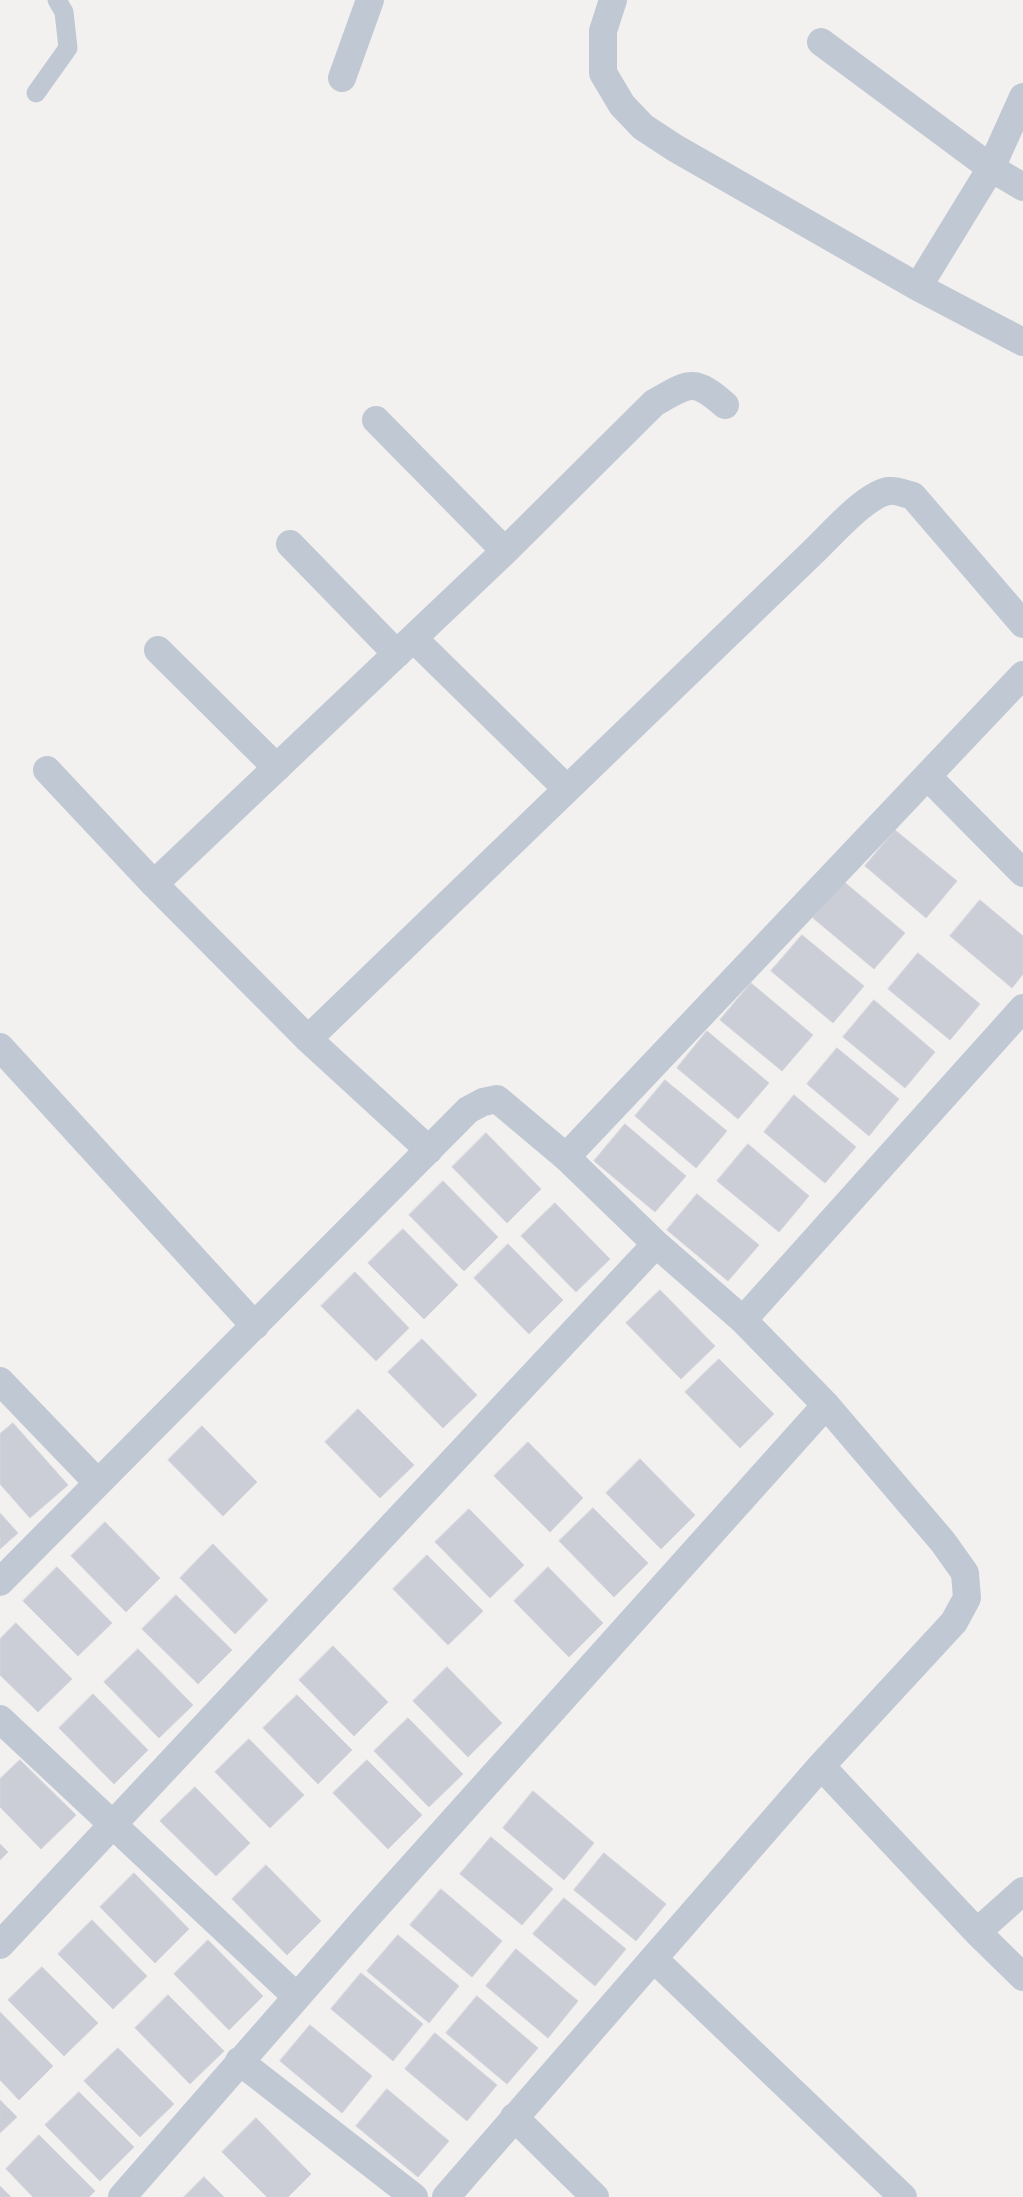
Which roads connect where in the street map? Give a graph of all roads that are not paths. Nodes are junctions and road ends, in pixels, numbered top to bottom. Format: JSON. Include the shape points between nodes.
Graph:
{"nodes":[{"id":1,"x":57,"y":0,"type":"edge"},
{"id":2,"x":370,"y":0,"type":"edge"},
{"id":3,"x":613,"y":0,"type":"edge"},
{"id":4,"x":822,"y":42,"type":"dead end"},
{"id":5,"x":342,"y":78,"type":"dead end"},
{"id":6,"x":36,"y":93,"type":"dead end"},
{"id":7,"x":1023,"y":97,"type":"edge"},
{"id":8,"x":992,"y":168,"type":"junction"},
{"id":9,"x":1023,"y":187,"type":"edge"},
{"id":10,"x":918,"y":287,"type":"junction"},
{"id":11,"x":1023,"y":342,"type":"edge"},
{"id":12,"x":725,"y":405,"type":"dead end"},
{"id":13,"x":376,"y":420,"type":"dead end"},
{"id":14,"x":290,"y":544,"type":"dead end"},
{"id":15,"x":505,"y":551,"type":"junction"},
{"id":16,"x":1023,"y":624,"type":"edge"},
{"id":17,"x":405,"y":646,"type":"junction"},
{"id":18,"x":158,"y":650,"type":"dead end"},
{"id":19,"x":1023,"y":675,"type":"edge"},
{"id":20,"x":277,"y":768,"type":"junction"},
{"id":21,"x":47,"y":770,"type":"dead end"},
{"id":22,"x":927,"y":776,"type":"junction"},
{"id":23,"x":567,"y":789,"type":"junction"},
{"id":24,"x":1023,"y":873,"type":"edge"},
{"id":25,"x":154,"y":884,"type":"junction"},
{"id":26,"x":1023,"y":1008,"type":"edge"},
{"id":27,"x":308,"y":1039,"type":"junction"},
{"id":28,"x":0,"y":1047,"type":"edge"},
{"id":29,"x":429,"y":1150,"type":"junction"},
{"id":30,"x":566,"y":1157,"type":"junction"},
{"id":31,"x":656,"y":1244,"type":"junction"},
{"id":32,"x":743,"y":1320,"type":"junction"},
{"id":33,"x":255,"y":1326,"type":"junction"},
{"id":34,"x":0,"y":1382,"type":"edge"},
{"id":35,"x":826,"y":1404,"type":"junction"},
{"id":36,"x":98,"y":1483,"type":"junction"},
{"id":37,"x":0,"y":1582,"type":"edge"},
{"id":38,"x":0,"y":1719,"type":"edge"},
{"id":39,"x":821,"y":1766,"type":"junction"},
{"id":40,"x":113,"y":1823,"type":"junction"},
{"id":41,"x":1023,"y":1890,"type":"edge"},
{"id":42,"x":977,"y":1932,"type":"junction"},
{"id":43,"x":0,"y":1945,"type":"edge"},
{"id":44,"x":654,"y":1959,"type":"junction"},
{"id":45,"x":1023,"y":1977,"type":"edge"},
{"id":46,"x":297,"y":1997,"type":"junction"},
{"id":47,"x":239,"y":2061,"type":"junction"},
{"id":48,"x":514,"y":2118,"type":"junction"},
{"id":49,"x":122,"y":2197,"type":"edge"},
{"id":50,"x":414,"y":2197,"type":"edge"},
{"id":51,"x":446,"y":2197,"type":"edge"},
{"id":52,"x":595,"y":2197,"type":"edge"},
{"id":53,"x":903,"y":2197,"type":"edge"}],
"edges":[{"from":1,"to":6,"type":"lane","via":[[64,12],[68,48]]},
{"from":2,"to":5,"type":"street"},
{"from":3,"to":10,"type":"street","via":[[603,31],[603,73],[622,105],[643,127]]},
{"from":4,"to":8,"type":"street"},
{"from":7,"to":8,"type":"street"},
{"from":8,"to":9,"type":"street"},
{"from":8,"to":10,"type":"street"},
{"from":10,"to":11,"type":"street"},
{"from":12,"to":15,"type":"street","via":[[705,388],[684,386],[654,403]]},
{"from":13,"to":15,"type":"street"},
{"from":14,"to":17,"type":"street"},
{"from":15,"to":17,"type":"street"},
{"from":16,"to":23,"type":"street","via":[[913,496],[891,490],[880,493],[813,552]]},
{"from":17,"to":20,"type":"street"},
{"from":17,"to":23,"type":"street"},
{"from":18,"to":20,"type":"street"},
{"from":19,"to":22,"type":"street"},
{"from":20,"to":25,"type":"street"},
{"from":21,"to":25,"type":"street"},
{"from":22,"to":24,"type":"street"},
{"from":22,"to":30,"type":"street"},
{"from":23,"to":27,"type":"street"},
{"from":25,"to":27,"type":"street"},
{"from":26,"to":32,"type":"street"},
{"from":27,"to":29,"type":"street"},
{"from":28,"to":33,"type":"street"},
{"from":29,"to":30,"type":"street","via":[[468,1110],[497,1099]]},
{"from":29,"to":33,"type":"street"},
{"from":30,"to":31,"type":"street"},
{"from":31,"to":32,"type":"street"},
{"from":31,"to":40,"type":"street"},
{"from":32,"to":35,"type":"street"},
{"from":33,"to":36,"type":"street"},
{"from":34,"to":36,"type":"street"},
{"from":35,"to":39,"type":"street","via":[[943,1542],[965,1573],[967,1598],[954,1622]]},
{"from":35,"to":46,"type":"street"},
{"from":36,"to":37,"type":"street"},
{"from":38,"to":40,"type":"street"},
{"from":39,"to":42,"type":"street"},
{"from":39,"to":44,"type":"street"},
{"from":40,"to":43,"type":"street"},
{"from":40,"to":46,"type":"street"},
{"from":41,"to":42,"type":"street"},
{"from":42,"to":45,"type":"street"},
{"from":44,"to":48,"type":"street"},
{"from":44,"to":53,"type":"street"},
{"from":46,"to":47,"type":"street"},
{"from":47,"to":49,"type":"street"},
{"from":47,"to":50,"type":"street"},
{"from":48,"to":51,"type":"street"},
{"from":48,"to":52,"type":"street"}]}
